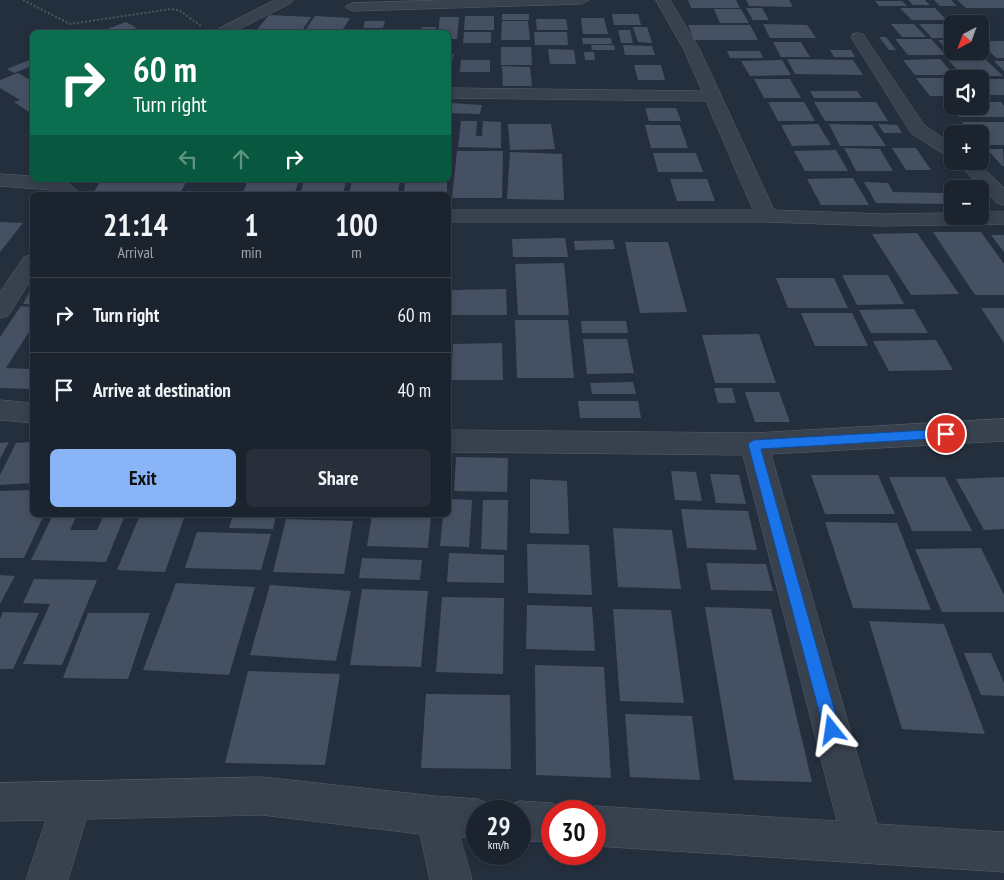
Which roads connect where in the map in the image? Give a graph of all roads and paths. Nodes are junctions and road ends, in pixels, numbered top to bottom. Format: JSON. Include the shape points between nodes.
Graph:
{"nodes":[{"id":1,"x":23,"y":0,"type":"edge"},
{"id":2,"x":286,"y":0,"type":"edge"},
{"id":3,"x":582,"y":0,"type":"edge"},
{"id":4,"x":663,"y":0,"type":"edge"},
{"id":5,"x":352,"y":7,"type":"dead end"},
{"id":6,"x":207,"y":30,"type":"dead end"},
{"id":7,"x":227,"y":30,"type":"edge"},
{"id":8,"x":858,"y":37,"type":"dead end"},
{"id":9,"x":451,"y":93,"type":"edge"},
{"id":10,"x":712,"y":96,"type":"junction"},
{"id":11,"x":944,"y":146,"type":"edge"},
{"id":12,"x":974,"y":170,"type":"edge"},
{"id":13,"x":0,"y":180,"type":"edge"},
{"id":14,"x":67,"y":192,"type":"edge"},
{"id":15,"x":1004,"y":199,"type":"edge"},
{"id":16,"x":451,"y":216,"type":"edge"},
{"id":17,"x":766,"y":216,"type":"junction"},
{"id":18,"x":1004,"y":218,"type":"edge"},
{"id":19,"x":30,"y":265,"type":"edge"},
{"id":20,"x":0,"y":310,"type":"edge"},
{"id":21,"x":0,"y":410,"type":"edge"},
{"id":22,"x":30,"y":413,"type":"edge"},
{"id":23,"x":1004,"y":430,"type":"edge"},
{"id":24,"x":451,"y":440,"type":"edge"},
{"id":25,"x":754,"y":444,"type":"junction"},
{"id":26,"x":72,"y":800,"type":"junction"},
{"id":27,"x":0,"y":802,"type":"edge"},
{"id":28,"x":435,"y":816,"type":"junction"},
{"id":29,"x":466,"y":818,"type":"edge"},
{"id":30,"x":606,"y":827,"type":"edge"},
{"id":31,"x":863,"y":844,"type":"junction"},
{"id":32,"x":1004,"y":852,"type":"edge"},
{"id":33,"x":47,"y":880,"type":"edge"},
{"id":34,"x":451,"y":880,"type":"edge"}],
"edges":[{"from":1,"to":6,"type":"path","via":[[70,24],[178,10]]},
{"from":2,"to":7,"type":"street"},
{"from":3,"to":5,"type":"street"},
{"from":4,"to":10,"type":"street","via":[[692,50]]},
{"from":8,"to":11,"type":"street","via":[[916,129]]},
{"from":9,"to":10,"type":"street"},
{"from":10,"to":17,"type":"street"},
{"from":12,"to":15,"type":"street"},
{"from":13,"to":14,"type":"street","via":[[56,184]]},
{"from":16,"to":17,"type":"street"},
{"from":17,"to":18,"type":"street","via":[[882,220]]},
{"from":19,"to":20,"type":"street"},
{"from":21,"to":22,"type":"street"},
{"from":23,"to":25,"type":"street"},
{"from":24,"to":25,"type":"street"},
{"from":25,"to":31,"type":"street"},
{"from":26,"to":27,"type":"street"},
{"from":26,"to":28,"type":"street","via":[[262,796]]},
{"from":26,"to":33,"type":"street"},
{"from":28,"to":29,"type":"street"},
{"from":28,"to":34,"type":"street"},
{"from":30,"to":31,"type":"street"},
{"from":31,"to":32,"type":"street"}]}
